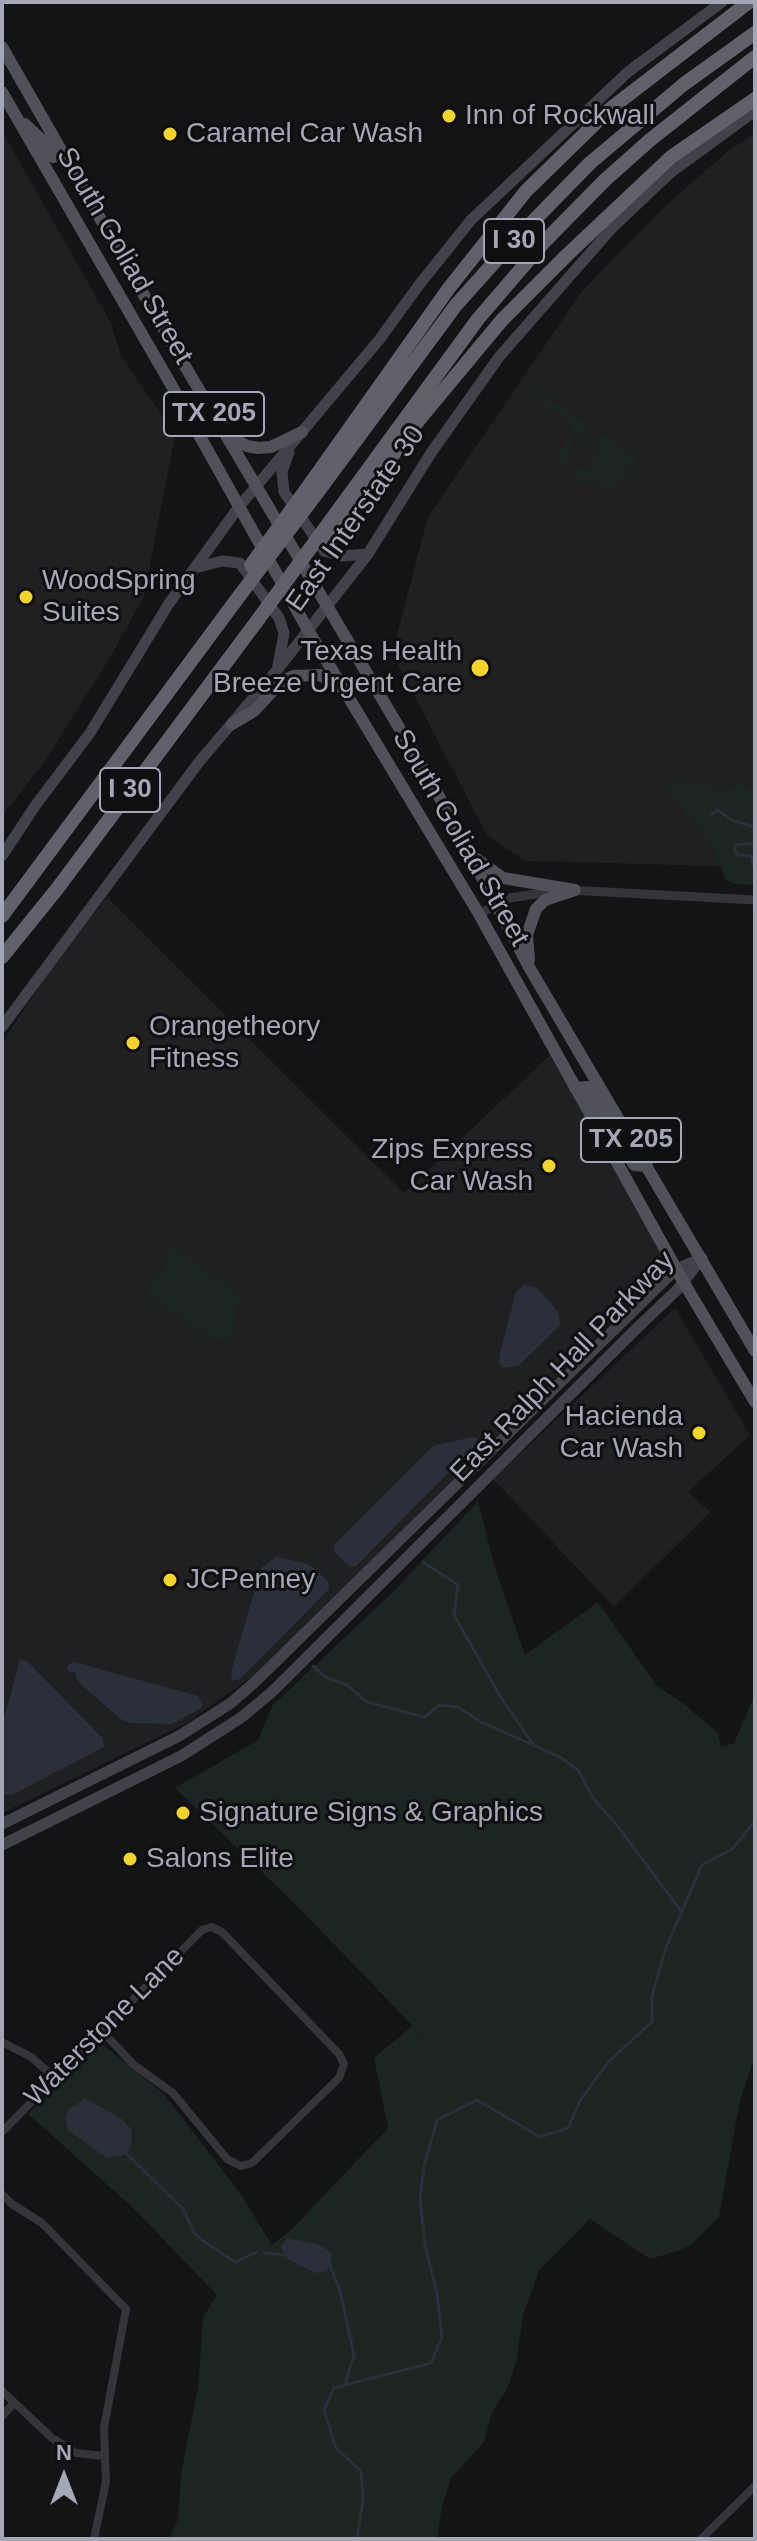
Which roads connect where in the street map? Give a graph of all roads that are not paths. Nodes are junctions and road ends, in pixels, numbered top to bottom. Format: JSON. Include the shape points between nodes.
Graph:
{"nodes":[{"id":1,"x":722,"y":2,"type":"edge"},
{"id":2,"x":749,"y":2,"type":"edge"},
{"id":3,"x":755,"y":33,"type":"edge"},
{"id":4,"x":2,"y":47,"type":"edge"},
{"id":5,"x":755,"y":57,"type":"edge"},
{"id":6,"x":2,"y":92,"type":"edge"},
{"id":7,"x":755,"y":99,"type":"edge"},
{"id":8,"x":755,"y":111,"type":"edge"},
{"id":9,"x":14,"y":113,"type":"junction"},
{"id":10,"x":63,"y":153,"type":"junction"},
{"id":11,"x":113,"y":239,"type":"junction"},
{"id":12,"x":93,"y":251,"type":"junction"},
{"id":13,"x":302,"y":432,"type":"junction"},
{"id":14,"x":227,"y":435,"type":"junction"},
{"id":15,"x":292,"y":444,"type":"junction"},
{"id":16,"x":257,"y":484,"type":"junction"},
{"id":17,"x":313,"y":488,"type":"junction"},
{"id":18,"x":238,"y":508,"type":"junction"},
{"id":19,"x":312,"y":545,"type":"junction"},
{"id":20,"x":368,"y":554,"type":"junction"},
{"id":21,"x":194,"y":569,"type":"junction"},
{"id":22,"x":327,"y":606,"type":"junction"},
{"id":23,"x":308,"y":630,"type":"junction"},
{"id":24,"x":277,"y":670,"type":"junction"},
{"id":25,"x":346,"y":692,"type":"junction"},
{"id":26,"x":232,"y":724,"type":"junction"},
{"id":27,"x":469,"y":852,"type":"junction"},
{"id":28,"x":2,"y":856,"type":"edge"},
{"id":29,"x":575,"y":890,"type":"junction"},
{"id":30,"x":755,"y":900,"type":"edge"},
{"id":31,"x":496,"y":903,"type":"junction"},
{"id":32,"x":479,"y":914,"type":"junction"},
{"id":33,"x":2,"y":916,"type":"edge"},
{"id":34,"x":2,"y":957,"type":"edge"},
{"id":35,"x":529,"y":967,"type":"junction"},
{"id":36,"x":2,"y":1027,"type":"edge"},
{"id":37,"x":575,"y":1088,"type":"junction"},
{"id":38,"x":647,"y":1166,"type":"junction"},
{"id":39,"x":702,"y":1258,"type":"junction"},
{"id":40,"x":676,"y":1269,"type":"junction"},
{"id":41,"x":684,"y":1283,"type":"junction"},
{"id":42,"x":755,"y":1351,"type":"edge"},
{"id":43,"x":552,"y":1392,"type":"junction"},
{"id":44,"x":755,"y":1402,"type":"edge"},
{"id":45,"x":563,"y":1403,"type":"junction"},
{"id":46,"x":503,"y":1440,"type":"junction"},
{"id":47,"x":515,"y":1451,"type":"junction"},
{"id":48,"x":355,"y":1583,"type":"junction"},
{"id":49,"x":369,"y":1597,"type":"junction"},
{"id":50,"x":231,"y":1703,"type":"junction"},
{"id":51,"x":242,"y":1717,"type":"junction"},
{"id":52,"x":2,"y":1824,"type":"edge"},
{"id":53,"x":2,"y":1845,"type":"edge"},
{"id":54,"x":102,"y":2031,"type":"junction"},
{"id":55,"x":2,"y":2042,"type":"edge"},
{"id":56,"x":55,"y":2078,"type":"junction"},
{"id":57,"x":2,"y":2132,"type":"edge"},
{"id":58,"x":2,"y":2194,"type":"edge"},
{"id":59,"x":2,"y":2391,"type":"edge"},
{"id":60,"x":14,"y":2403,"type":"junction"},
{"id":61,"x":2,"y":2416,"type":"edge"},
{"id":62,"x":103,"y":2456,"type":"junction"},
{"id":63,"x":755,"y":2486,"type":"edge"},
{"id":64,"x":94,"y":2539,"type":"edge"},
{"id":65,"x":701,"y":2539,"type":"edge"}],
"edges":[{"from":1,"to":13,"type":"main road","via":[[628,72],[471,220]]},
{"from":2,"to":17,"type":"highway","via":[[610,109],[526,191],[449,288]]},
{"from":3,"to":17,"type":"highway","number":"I 30","via":[[590,163],[508,247]]},
{"from":4,"to":10,"type":"main road","name":"South Goliad Street","number":"TX 205"},
{"from":5,"to":19,"type":"highway","number":"I 30","bridge":true,"via":[[650,140],[545,241],[478,319]]},
{"from":6,"to":9,"type":"main road","name":"South Goliad Street","number":"TX 205"},
{"from":7,"to":19,"type":"highway","bridge":true,"via":[[671,157],[502,320],[329,541]]},
{"from":8,"to":20,"type":"main road","name":"East Interstate 30","via":[[670,173],[594,246],[499,357]]},
{"from":9,"to":10,"type":"main road","via":[[53,157]]},
{"from":9,"to":12,"type":"main road","name":"South Goliad Street","number":"TX 205"},
{"from":10,"to":11,"type":"main road","name":"South Goliad Street","number":"TX 205"},
{"from":11,"to":12,"type":"main road"},
{"from":11,"to":14,"type":"main road","name":"South Goliad Street","number":"TX 205"},
{"from":12,"to":18,"type":"main road","name":"South Goliad Street","number":"TX 205"},
{"from":13,"to":14,"type":"main road","via":[[258,448]]},
{"from":13,"to":15,"type":"main road"},
{"from":14,"to":16,"type":"main road","name":"South Goliad Street","number":"TX 205"},
{"from":15,"to":16,"type":"main road"},
{"from":15,"to":20,"type":"main road","via":[[282,472],[284,492],[324,551]]},
{"from":16,"to":18,"type":"main road"},
{"from":16,"to":22,"type":"main road","name":"South Goliad Street","number":"TX 205"},
{"from":17,"to":33,"type":"highway","number":"I 30","bridge":true},
{"from":18,"to":21,"type":"main road"},
{"from":18,"to":23,"type":"main road","name":"South Goliad Street","number":"TX 205"},
{"from":19,"to":34,"type":"highway","number":"I 30","bridge":true},
{"from":20,"to":22,"type":"main road","name":"East Interstate 30"},
{"from":21,"to":24,"type":"main road","via":[[222,561],[240,563],[279,618],[284,633]]},
{"from":21,"to":28,"type":"main road","via":[[90,733]]},
{"from":22,"to":23,"type":"main road","name":"East Interstate 30"},
{"from":22,"to":27,"type":"main road","name":"South Goliad Street","number":"TX 205"},
{"from":23,"to":24,"type":"main road","name":"East Interstate 30"},
{"from":23,"to":25,"type":"main road","name":"South Goliad Street","number":"TX 205"},
{"from":24,"to":26,"type":"main road","name":"East Interstate 30"},
{"from":25,"to":26,"type":"main road","via":[[320,675],[293,676]]},
{"from":25,"to":32,"type":"main road","name":"South Goliad Street","number":"TX 205"},
{"from":26,"to":36,"type":"main road","name":"East Interstate 30"},
{"from":27,"to":29,"type":"main road","via":[[503,878]]},
{"from":27,"to":31,"type":"main road","name":"South Goliad Street","number":"TX 205"},
{"from":29,"to":30,"type":"street"},
{"from":29,"to":31,"type":"street","via":[[532,893]]},
{"from":29,"to":35,"type":"main road","via":[[545,900],[536,909],[527,935]]},
{"from":31,"to":32,"type":"street"},
{"from":31,"to":35,"type":"main road","name":"South Goliad Street","number":"TX 205"},
{"from":32,"to":37,"type":"main road","name":"South Goliad Street","number":"TX 205"},
{"from":35,"to":38,"type":"main road","name":"South Goliad Street","number":"TX 205"},
{"from":37,"to":38,"type":"main road","via":[[588,1087],[634,1165]]},
{"from":37,"to":40,"type":"main road","name":"South Goliad Street","number":"TX 205"},
{"from":38,"to":39,"type":"main road","name":"South Goliad Street","number":"TX 205"},
{"from":39,"to":40,"type":"main road","name":"East Ralph Hall Parkway"},
{"from":39,"to":41,"type":"main road","name":"East Ralph Hall Parkway"},
{"from":39,"to":42,"type":"main road","name":"South Goliad Street","number":"TX 205"},
{"from":40,"to":41,"type":"main road","name":"South Goliad Street","number":"TX 205"},
{"from":40,"to":43,"type":"main road","name":"East Ralph Hall Parkway"},
{"from":41,"to":44,"type":"main road","name":"South Goliad Street","number":"TX 205"},
{"from":41,"to":45,"type":"main road","name":"East Ralph Hall Parkway"},
{"from":43,"to":45,"type":"main road"},
{"from":43,"to":46,"type":"main road","name":"East Ralph Hall Parkway"},
{"from":45,"to":47,"type":"main road","name":"East Ralph Hall Parkway"},
{"from":46,"to":47,"type":"main road"},
{"from":46,"to":48,"type":"main road","name":"East Ralph Hall Parkway"},
{"from":47,"to":49,"type":"main road","name":"East Ralph Hall Parkway"},
{"from":48,"to":49,"type":"main road"},
{"from":48,"to":50,"type":"main road","name":"East Ralph Hall Parkway"},
{"from":49,"to":51,"type":"main road","name":"East Ralph Hall Parkway"},
{"from":50,"to":51,"type":"main road"},
{"from":50,"to":52,"type":"main road","name":"East Ralph Hall Parkway","via":[[179,1736]]},
{"from":51,"to":53,"type":"main road","name":"East Ralph Hall Parkway","via":[[181,1756]]},
{"from":54,"to":54,"type":"street","name":"Waterstone Lane","via":[[134,2065],[173,2093],[227,2159],[241,2166],[252,2163],[339,2078],[344,2064],[222,1932],[211,1927],[202,1930]]},
{"from":54,"to":56,"type":"street","name":"Waterstone Lane"},
{"from":55,"to":56,"type":"street"},
{"from":56,"to":57,"type":"street","name":"Waterstone Lane"},
{"from":58,"to":62,"type":"street","via":[[42,2223],[126,2309]]},
{"from":59,"to":60,"type":"street"},
{"from":60,"to":61,"type":"street"},
{"from":60,"to":62,"type":"street","via":[[76,2453]]},
{"from":62,"to":64,"type":"street","via":[[106,2482]]},
{"from":63,"to":65,"type":"street"}]}
